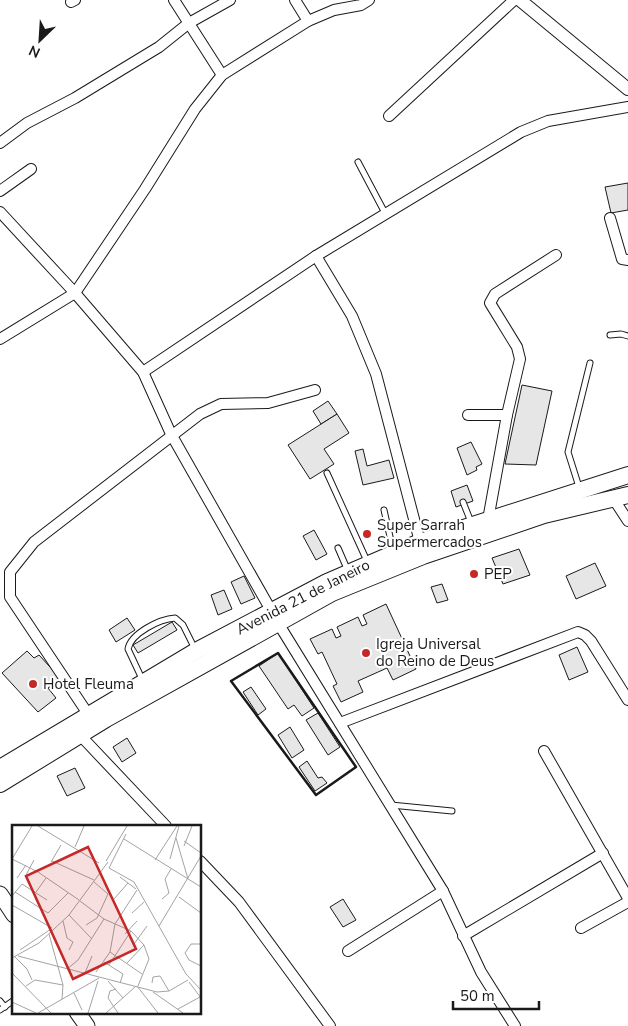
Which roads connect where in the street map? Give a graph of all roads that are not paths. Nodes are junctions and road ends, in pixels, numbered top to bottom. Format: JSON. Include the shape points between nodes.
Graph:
{"nodes":[{"id":1,"x":174,"y":0,"type":"edge"},
{"id":2,"x":230,"y":0,"type":"edge"},
{"id":3,"x":295,"y":0,"type":"edge"},
{"id":4,"x":369,"y":0,"type":"edge"},
{"id":5,"x":514,"y":0,"type":"edge"},
{"id":6,"x":520,"y":0,"type":"edge"},
{"id":7,"x":308,"y":21,"type":"junction"},
{"id":8,"x":189,"y":23,"type":"junction"},
{"id":9,"x":222,"y":75,"type":"junction"},
{"id":10,"x":628,"y":89,"type":"edge"},
{"id":11,"x":628,"y":108,"type":"edge"},
{"id":12,"x":389,"y":116,"type":"dead end"},
{"id":13,"x":0,"y":143,"type":"edge"},
{"id":14,"x":358,"y":162,"type":"dead end"},
{"id":15,"x":31,"y":170,"type":"dead end"},
{"id":16,"x":0,"y":191,"type":"edge"},
{"id":17,"x":0,"y":212,"type":"edge"},
{"id":18,"x":385,"y":213,"type":"junction"},
{"id":19,"x":610,"y":218,"type":"dead end"},
{"id":20,"x":556,"y":255,"type":"dead end"},
{"id":21,"x":316,"y":256,"type":"junction"},
{"id":22,"x":628,"y":260,"type":"edge"},
{"id":23,"x":75,"y":293,"type":"junction"},
{"id":24,"x":610,"y":335,"type":"dead end"},
{"id":25,"x":628,"y":336,"type":"edge"},
{"id":26,"x":0,"y":339,"type":"edge"},
{"id":27,"x":590,"y":363,"type":"dead end"},
{"id":28,"x":143,"y":372,"type":"junction"},
{"id":29,"x":315,"y":390,"type":"dead end"},
{"id":30,"x":468,"y":415,"type":"dead end"},
{"id":31,"x":507,"y":415,"type":"junction"},
{"id":32,"x":171,"y":434,"type":"junction"},
{"id":33,"x":327,"y":473,"type":"dead end"},
{"id":34,"x":628,"y":474,"type":"edge"},
{"id":35,"x":580,"y":490,"type":"junction"},
{"id":36,"x":620,"y":497,"type":"edge"},
{"id":37,"x":463,"y":502,"type":"dead end"},
{"id":38,"x":384,"y":510,"type":"dead end"},
{"id":39,"x":488,"y":520,"type":"junction"},
{"id":40,"x":628,"y":521,"type":"edge"},
{"id":41,"x":472,"y":525,"type":"junction"},
{"id":42,"x":420,"y":542,"type":"junction"},
{"id":43,"x":338,"y":548,"type":"dead end"},
{"id":44,"x":393,"y":553,"type":"junction"},
{"id":45,"x":368,"y":563,"type":"junction"},
{"id":46,"x":349,"y":572,"type":"junction"},
{"id":47,"x":275,"y":617,"type":"junction"},
{"id":48,"x":196,"y":651,"type":"junction"},
{"id":49,"x":144,"y":682,"type":"junction"},
{"id":50,"x":628,"y":700,"type":"edge"},
{"id":51,"x":88,"y":714,"type":"junction"},
{"id":52,"x":340,"y":723,"type":"junction"},
{"id":53,"x":80,"y":735,"type":"junction"},
{"id":54,"x":39,"y":744,"type":"junction"},
{"id":55,"x":544,"y":750,"type":"dead end"},
{"id":56,"x":0,"y":763,"type":"edge"},
{"id":57,"x":0,"y":768,"type":"edge"},
{"id":58,"x":0,"y":784,"type":"edge"},
{"id":59,"x":391,"y":805,"type":"junction"},
{"id":60,"x":452,"y":811,"type":"dead end"},
{"id":61,"x":165,"y":825,"type":"edge"},
{"id":62,"x":603,"y":853,"type":"junction"},
{"id":63,"x":201,"y":862,"type":"edge"},
{"id":64,"x":443,"y":891,"type":"junction"},
{"id":65,"x":0,"y":894,"type":"edge"},
{"id":66,"x":628,"y":900,"type":"edge"},
{"id":67,"x":12,"y":913,"type":"edge"},
{"id":68,"x":581,"y":928,"type":"dead end"},
{"id":69,"x":463,"y":936,"type":"junction"},
{"id":70,"x":348,"y":951,"type":"dead end"},
{"id":71,"x":0,"y":1000,"type":"edge"},
{"id":72,"x":2,"y":1008,"type":"edge"},
{"id":73,"x":78,"y":1014,"type":"edge"},
{"id":74,"x":86,"y":1026,"type":"edge"},
{"id":75,"x":330,"y":1026,"type":"edge"},
{"id":76,"x":515,"y":1026,"type":"edge"}],
"edges":[{"from":1,"to":8,"type":"street"},
{"from":2,"to":8,"type":"street"},
{"from":3,"to":7,"type":"street"},
{"from":4,"to":7,"type":"street"},
{"from":5,"to":12,"type":"street"},
{"from":6,"to":10,"type":"street"},
{"from":7,"to":9,"type":"street"},
{"from":8,"to":9,"type":"street"},
{"from":8,"to":13,"type":"street","via":[[159,47],[75,98],[28,122]]},
{"from":9,"to":23,"type":"street","via":[[195,109]]},
{"from":11,"to":18,"type":"street","via":[[548,121],[521,132]]},
{"from":14,"to":18,"type":"lane"},
{"from":15,"to":16,"type":"street"},
{"from":17,"to":23,"type":"street"},
{"from":18,"to":21,"type":"street"},
{"from":19,"to":22,"type":"street","via":[[619,252],[622,259]]},
{"from":20,"to":31,"type":"street","via":[[495,294],[490,302],[519,353]]},
{"from":21,"to":28,"type":"street"},
{"from":21,"to":42,"type":"street","via":[[352,316],[376,374]]},
{"from":23,"to":26,"type":"street"},
{"from":23,"to":28,"type":"street"},
{"from":24,"to":25,"type":"lane"},
{"from":27,"to":35,"type":"lane","via":[[568,452]]},
{"from":28,"to":32,"type":"street"},
{"from":29,"to":32,"type":"street","via":[[268,403],[221,404]]},
{"from":30,"to":31,"type":"street"},
{"from":31,"to":39,"type":"street"},
{"from":32,"to":47,"type":"street"},
{"from":32,"to":51,"type":"street","via":[[120,478],[34,542],[10,572],[10,597]]},
{"from":33,"to":45,"type":"lane"},
{"from":34,"to":35,"type":"main road","name":"Avenida 21 de Janeiro"},
{"from":35,"to":39,"type":"main road","name":"Avenida 21 de Janeiro"},
{"from":36,"to":40,"type":"street"},
{"from":36,"to":47,"type":"main road","name":"Avenida 21 de Janeiro","via":[[544,515],[422,556]]},
{"from":37,"to":41,"type":"lane"},
{"from":38,"to":44,"type":"lane"},
{"from":39,"to":41,"type":"main road","name":"Avenida 21 de Janeiro"},
{"from":41,"to":42,"type":"main road","name":"Avenida 21 de Janeiro"},
{"from":42,"to":44,"type":"main road","name":"Avenida 21 de Janeiro"},
{"from":43,"to":46,"type":"lane"},
{"from":44,"to":45,"type":"main road","name":"Avenida 21 de Janeiro"},
{"from":45,"to":46,"type":"main road","name":"Avenida 21 de Janeiro"},
{"from":46,"to":47,"type":"main road","name":"Avenida 21 de Janeiro"},
{"from":47,"to":48,"type":"main road","name":"Avenida 21 de Janeiro"},
{"from":47,"to":52,"type":"street"},
{"from":47,"to":53,"type":"main road","name":"Avenida 21 de Janeiro"},
{"from":48,"to":49,"type":"main road","name":"Avenida 21 de Janeiro"},
{"from":48,"to":49,"type":"lane","via":[[183,625],[175,618],[134,637],[128,649]]},
{"from":49,"to":51,"type":"main road","name":"Avenida 21 de Janeiro"},
{"from":50,"to":52,"type":"street","via":[[591,641],[578,632]]},
{"from":51,"to":54,"type":"main road","name":"Avenida 21 de Janeiro"},
{"from":52,"to":59,"type":"street"},
{"from":53,"to":58,"type":"main road","name":"Avenida 21 de Janeiro"},
{"from":53,"to":61,"type":"street"},
{"from":54,"to":56,"type":"main road"},
{"from":54,"to":57,"type":"main road","name":"Avenida 21 de Janeiro"},
{"from":55,"to":62,"type":"street"},
{"from":59,"to":60,"type":"lane"},
{"from":59,"to":64,"type":"street"},
{"from":62,"to":66,"type":"street"},
{"from":62,"to":69,"type":"street"},
{"from":63,"to":75,"type":"street","via":[[238,902]]},
{"from":64,"to":69,"type":"street"},
{"from":64,"to":70,"type":"street"},
{"from":65,"to":67,"type":"main road"},
{"from":66,"to":68,"type":"street"},
{"from":69,"to":76,"type":"street"},
{"from":71,"to":72,"type":"lane"},
{"from":73,"to":74,"type":"main road"}]}
